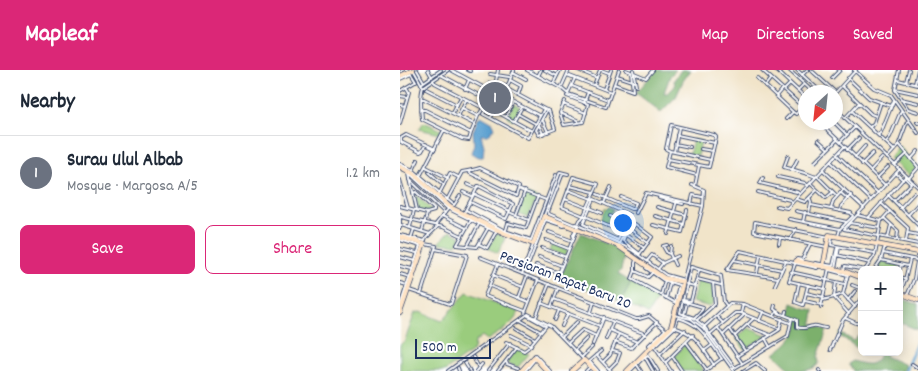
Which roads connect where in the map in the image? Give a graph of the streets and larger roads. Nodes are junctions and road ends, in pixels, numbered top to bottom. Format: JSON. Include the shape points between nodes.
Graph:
{"nodes":[{"id":1,"x":403,"y":70,"type":"edge"},
{"id":2,"x":412,"y":70,"type":"edge"},
{"id":3,"x":417,"y":70,"type":"edge"},
{"id":4,"x":428,"y":70,"type":"edge"},
{"id":5,"x":440,"y":70,"type":"edge"},
{"id":6,"x":449,"y":70,"type":"edge"},
{"id":7,"x":498,"y":70,"type":"edge"},
{"id":8,"x":527,"y":70,"type":"edge"},
{"id":9,"x":541,"y":70,"type":"edge"},
{"id":10,"x":545,"y":70,"type":"edge"},
{"id":11,"x":560,"y":70,"type":"edge"},
{"id":12,"x":569,"y":70,"type":"edge"},
{"id":13,"x":578,"y":70,"type":"edge"},
{"id":14,"x":600,"y":70,"type":"edge"},
{"id":15,"x":619,"y":70,"type":"edge"},
{"id":16,"x":626,"y":70,"type":"edge"},
{"id":17,"x":651,"y":70,"type":"edge"},
{"id":18,"x":762,"y":70,"type":"edge"},
{"id":19,"x":775,"y":70,"type":"edge"},
{"id":20,"x":789,"y":70,"type":"edge"},
{"id":21,"x":797,"y":70,"type":"edge"},
{"id":22,"x":809,"y":70,"type":"edge"},
{"id":23,"x":840,"y":70,"type":"edge"},
{"id":24,"x":855,"y":70,"type":"edge"},
{"id":25,"x":900,"y":70,"type":"edge"},
{"id":26,"x":909,"y":70,"type":"edge"},
{"id":27,"x":918,"y":70,"type":"edge"},
{"id":28,"x":513,"y":71,"type":"edge"},
{"id":29,"x":610,"y":72,"type":"edge"},
{"id":30,"x":633,"y":72,"type":"edge"},
{"id":31,"x":490,"y":74,"type":"dead end"},
{"id":32,"x":400,"y":75,"type":"edge"},
{"id":33,"x":441,"y":75,"type":"junction"},
{"id":34,"x":498,"y":75,"type":"junction"},
{"id":35,"x":567,"y":75,"type":"junction"},
{"id":36,"x":802,"y":75,"type":"junction"},
{"id":37,"x":538,"y":76,"type":"junction"},
{"id":38,"x":557,"y":76,"type":"junction"},
{"id":39,"x":617,"y":76,"type":"junction"},
{"id":40,"x":432,"y":77,"type":"junction"},
{"id":41,"x":770,"y":77,"type":"junction"},
{"id":42,"x":509,"y":78,"type":"junction"},
{"id":43,"x":575,"y":78,"type":"junction"},
{"id":44,"x":597,"y":78,"type":"junction"},
{"id":45,"x":757,"y":78,"type":"dead end"},
{"id":46,"x":832,"y":78,"type":"dead end"},
{"id":47,"x":848,"y":78,"type":"junction"},
{"id":48,"x":526,"y":79,"type":"dead end"},
{"id":49,"x":470,"y":80,"type":"junction"},
{"id":50,"x":898,"y":80,"type":"junction"},
{"id":51,"x":418,"y":81,"type":"junction"},
{"id":52,"x":433,"y":81,"type":"junction"},
{"id":53,"x":634,"y":82,"type":"junction"},
{"id":54,"x":906,"y":82,"type":"junction"},
{"id":55,"x":490,"y":83,"type":"dead end"},
{"id":56,"x":917,"y":83,"type":"edge"},
{"id":57,"x":496,"y":84,"type":"junction"},
{"id":58,"x":553,"y":84,"type":"junction"},
{"id":59,"x":614,"y":84,"type":"junction"},
{"id":60,"x":790,"y":84,"type":"junction"},
{"id":61,"x":804,"y":84,"type":"edge"},
{"id":62,"x":594,"y":85,"type":"junction"},
{"id":63,"x":813,"y":85,"type":"edge"},
{"id":64,"x":827,"y":85,"type":"edge"},
{"id":65,"x":843,"y":85,"type":"edge"},
{"id":66,"x":424,"y":86,"type":"junction"},
{"id":67,"x":572,"y":86,"type":"junction"},
{"id":68,"x":636,"y":86,"type":"dead end"},
{"id":69,"x":765,"y":86,"type":"junction"},
{"id":70,"x":406,"y":87,"type":"junction"},
{"id":71,"x":506,"y":87,"type":"junction"},
{"id":72,"x":843,"y":87,"type":"edge"},
{"id":73,"x":561,"y":88,"type":"junction"},
{"id":74,"x":465,"y":89,"type":"junction"},
{"id":75,"x":604,"y":89,"type":"junction"},
{"id":76,"x":895,"y":89,"type":"junction"},
{"id":77,"x":783,"y":90,"type":"junction"},
{"id":78,"x":798,"y":90,"type":"edge"},
{"id":79,"x":400,"y":91,"type":"edge"},
{"id":80,"x":494,"y":92,"type":"junction"},
{"id":81,"x":588,"y":92,"type":"junction"},
{"id":82,"x":611,"y":92,"type":"junction"},
{"id":83,"x":568,"y":94,"type":"junction"},
{"id":84,"x":918,"y":94,"type":"edge"},
{"id":85,"x":518,"y":95,"type":"junction"},
{"id":86,"x":400,"y":96,"type":"edge"},
{"id":87,"x":776,"y":96,"type":"junction"},
{"id":88,"x":407,"y":97,"type":"junction"},
{"id":89,"x":461,"y":97,"type":"junction"},
{"id":90,"x":504,"y":97,"type":"junction"},
{"id":91,"x":422,"y":99,"type":"junction"},
{"id":92,"x":902,"y":99,"type":"junction"},
{"id":93,"x":467,"y":100,"type":"junction"},
{"id":94,"x":488,"y":100,"type":"junction"},
{"id":95,"x":608,"y":100,"type":"junction"},
{"id":96,"x":894,"y":100,"type":"junction"},
{"id":97,"x":584,"y":101,"type":"junction"},
{"id":98,"x":514,"y":102,"type":"junction"},
{"id":99,"x":881,"y":102,"type":"junction"},
{"id":100,"x":798,"y":103,"type":"edge"},
{"id":101,"x":859,"y":103,"type":"junction"},
{"id":102,"x":918,"y":103,"type":"edge"},
{"id":103,"x":500,"y":104,"type":"junction"},
{"id":104,"x":563,"y":104,"type":"junction"},
{"id":105,"x":400,"y":105,"type":"edge"},
{"id":106,"x":456,"y":105,"type":"junction"},
{"id":107,"x":405,"y":106,"type":"junction"},
{"id":108,"x":786,"y":106,"type":"junction"},
{"id":109,"x":891,"y":106,"type":"junction"},
{"id":110,"x":522,"y":107,"type":"junction"},
{"id":111,"x":462,"y":108,"type":"junction"},
{"id":112,"x":483,"y":108,"type":"junction"},
{"id":113,"x":510,"y":109,"type":"junction"},
{"id":114,"x":546,"y":109,"type":"junction"},
{"id":115,"x":783,"y":109,"type":"dead end"},
{"id":116,"x":421,"y":110,"type":"junction"},
{"id":117,"x":901,"y":110,"type":"junction"},
{"id":118,"x":495,"y":111,"type":"junction"},
{"id":119,"x":852,"y":111,"type":"junction"},
{"id":120,"x":793,"y":112,"type":"junction"},
{"id":121,"x":798,"y":112,"type":"edge"},
{"id":122,"x":918,"y":112,"type":"edge"},
{"id":123,"x":452,"y":113,"type":"junction"},
{"id":124,"x":586,"y":113,"type":"junction"},
{"id":125,"x":518,"y":114,"type":"junction"},
{"id":126,"x":560,"y":114,"type":"junction"},
{"id":127,"x":401,"y":115,"type":"edge"},
{"id":128,"x":458,"y":116,"type":"junction"},
{"id":129,"x":478,"y":116,"type":"junction"},
{"id":130,"x":876,"y":116,"type":"junction"},
{"id":131,"x":506,"y":117,"type":"junction"},
{"id":132,"x":490,"y":118,"type":"junction"},
{"id":133,"x":541,"y":118,"type":"junction"},
{"id":134,"x":845,"y":118,"type":"joint"},
{"id":135,"x":786,"y":119,"type":"dead end"},
{"id":136,"x":909,"y":120,"type":"junction"},
{"id":137,"x":514,"y":121,"type":"junction"},
{"id":138,"x":400,"y":123,"type":"edge"},
{"id":139,"x":578,"y":123,"type":"junction"},
{"id":140,"x":474,"y":124,"type":"junction"},
{"id":141,"x":538,"y":124,"type":"junction"},
{"id":142,"x":679,"y":127,"type":"junction"},
{"id":143,"x":855,"y":127,"type":"junction"},
{"id":144,"x":870,"y":127,"type":"junction"},
{"id":145,"x":444,"y":130,"type":"junction"},
{"id":146,"x":827,"y":130,"type":"edge"},
{"id":147,"x":842,"y":130,"type":"edge"},
{"id":148,"x":532,"y":131,"type":"junction"},
{"id":149,"x":548,"y":132,"type":"junction"},
{"id":150,"x":471,"y":133,"type":"junction"},
{"id":151,"x":918,"y":133,"type":"edge"},
{"id":152,"x":677,"y":135,"type":"junction"},
{"id":153,"x":847,"y":135,"type":"junction"},
{"id":154,"x":878,"y":135,"type":"junction"},
{"id":155,"x":859,"y":138,"type":"dead end"},
{"id":156,"x":818,"y":140,"type":"dead end"},
{"id":157,"x":837,"y":140,"type":"junction"},
{"id":158,"x":840,"y":142,"type":"junction"},
{"id":159,"x":886,"y":142,"type":"junction"},
{"id":160,"x":426,"y":144,"type":"junction"},
{"id":161,"x":675,"y":144,"type":"junction"},
{"id":162,"x":715,"y":144,"type":"junction"},
{"id":163,"x":899,"y":144,"type":"junction"},
{"id":164,"x":865,"y":146,"type":"dead end"},
{"id":165,"x":690,"y":147,"type":"dead end"},
{"id":166,"x":844,"y":147,"type":"junction"},
{"id":167,"x":435,"y":149,"type":"junction"},
{"id":168,"x":701,"y":149,"type":"dead end"},
{"id":169,"x":828,"y":149,"type":"junction"},
{"id":170,"x":848,"y":150,"type":"junction"},
{"id":171,"x":894,"y":150,"type":"junction"},
{"id":172,"x":670,"y":151,"type":"junction"},
{"id":173,"x":918,"y":151,"type":"edge"},
{"id":174,"x":674,"y":152,"type":"junction"},
{"id":175,"x":713,"y":152,"type":"junction"},
{"id":176,"x":873,"y":153,"type":"dead end"},
{"id":177,"x":907,"y":154,"type":"junction"},
{"id":178,"x":837,"y":155,"type":"junction"},
{"id":179,"x":788,"y":156,"type":"dead end"},
{"id":180,"x":855,"y":157,"type":"junction"},
{"id":181,"x":882,"y":158,"type":"dead end"},
{"id":182,"x":887,"y":158,"type":"junction"},
{"id":183,"x":668,"y":159,"type":"junction"},
{"id":184,"x":911,"y":159,"type":"junction"},
{"id":185,"x":418,"y":160,"type":"dead end"},
{"id":186,"x":711,"y":160,"type":"junction"},
{"id":187,"x":797,"y":160,"type":"dead end"},
{"id":188,"x":816,"y":162,"type":"dead end"},
{"id":189,"x":830,"y":162,"type":"junction"},
{"id":190,"x":862,"y":164,"type":"junction"},
{"id":191,"x":895,"y":165,"type":"junction"},
{"id":192,"x":426,"y":166,"type":"junction"},
{"id":193,"x":699,"y":166,"type":"junction"},
{"id":194,"x":400,"y":167,"type":"edge"},
{"id":195,"x":888,"y":167,"type":"dead end"},
{"id":196,"x":918,"y":168,"type":"edge"},
{"id":197,"x":900,"y":169,"type":"junction"},
{"id":198,"x":792,"y":170,"type":"junction"},
{"id":199,"x":823,"y":170,"type":"junction"},
{"id":200,"x":411,"y":171,"type":"junction"},
{"id":201,"x":468,"y":171,"type":"junction"},
{"id":202,"x":870,"y":171,"type":"junction"},
{"id":203,"x":429,"y":172,"type":"dead end"},
{"id":204,"x":896,"y":173,"type":"junction"},
{"id":205,"x":568,"y":174,"type":"dead end"},
{"id":206,"x":556,"y":175,"type":"dead end"},
{"id":207,"x":697,"y":175,"type":"junction"},
{"id":208,"x":419,"y":177,"type":"junction"},
{"id":209,"x":778,"y":177,"type":"dead end"},
{"id":210,"x":816,"y":177,"type":"junction"},
{"id":211,"x":448,"y":178,"type":"junction"},
{"id":212,"x":459,"y":178,"type":"junction"},
{"id":213,"x":763,"y":178,"type":"dead end"},
{"id":214,"x":877,"y":178,"type":"junction"},
{"id":215,"x":906,"y":178,"type":"junction"},
{"id":216,"x":400,"y":180,"type":"edge"},
{"id":217,"x":410,"y":180,"type":"junction"},
{"id":218,"x":810,"y":183,"type":"junction"},
{"id":219,"x":467,"y":184,"type":"dead end"},
{"id":220,"x":444,"y":185,"type":"junction"},
{"id":221,"x":885,"y":185,"type":"junction"},
{"id":222,"x":570,"y":186,"type":"junction"},
{"id":223,"x":808,"y":186,"type":"junction"},
{"id":224,"x":611,"y":187,"type":"dead end"},
{"id":225,"x":918,"y":187,"type":"edge"},
{"id":226,"x":477,"y":188,"type":"junction"},
{"id":227,"x":520,"y":189,"type":"junction"},
{"id":228,"x":844,"y":189,"type":"junction"},
{"id":229,"x":568,"y":190,"type":"junction"},
{"id":230,"x":817,"y":190,"type":"junction"},
{"id":231,"x":525,"y":191,"type":"junction"},
{"id":232,"x":463,"y":192,"type":"dead end"},
{"id":233,"x":758,"y":192,"type":"dead end"},
{"id":234,"x":833,"y":192,"type":"junction"},
{"id":235,"x":840,"y":192,"type":"junction"},
{"id":236,"x":414,"y":193,"type":"junction"},
{"id":237,"x":596,"y":193,"type":"junction"},
{"id":238,"x":878,"y":193,"type":"junction"},
{"id":239,"x":914,"y":193,"type":"dead end"},
{"id":240,"x":800,"y":194,"type":"junction"},
{"id":241,"x":439,"y":195,"type":"junction"},
{"id":242,"x":473,"y":195,"type":"junction"},
{"id":243,"x":851,"y":195,"type":"junction"},
{"id":244,"x":888,"y":195,"type":"junction"},
{"id":245,"x":460,"y":196,"type":"dead end"},
{"id":246,"x":538,"y":196,"type":"junction"},
{"id":247,"x":837,"y":196,"type":"junction"},
{"id":248,"x":552,"y":197,"type":"junction"},
{"id":249,"x":621,"y":197,"type":"dead end"},
{"id":250,"x":606,"y":198,"type":"junction"},
{"id":251,"x":659,"y":198,"type":"dead end"},
{"id":252,"x":703,"y":198,"type":"junction"},
{"id":253,"x":796,"y":198,"type":"junction"},
{"id":254,"x":810,"y":198,"type":"junction"},
{"id":255,"x":848,"y":198,"type":"junction"},
{"id":256,"x":565,"y":199,"type":"junction"},
{"id":257,"x":593,"y":199,"type":"junction"},
{"id":258,"x":447,"y":200,"type":"junction"},
{"id":259,"x":548,"y":200,"type":"junction"},
{"id":260,"x":871,"y":200,"type":"junction"},
{"id":261,"x":676,"y":201,"type":"junction"},
{"id":262,"x":470,"y":202,"type":"junction"},
{"id":263,"x":792,"y":202,"type":"junction"},
{"id":264,"x":894,"y":202,"type":"junction"},
{"id":265,"x":604,"y":203,"type":"junction"},
{"id":266,"x":881,"y":203,"type":"junction"},
{"id":267,"x":682,"y":204,"type":"dead end"},
{"id":268,"x":691,"y":204,"type":"junction"},
{"id":269,"x":918,"y":204,"type":"edge"},
{"id":270,"x":811,"y":205,"type":"junction"},
{"id":271,"x":400,"y":206,"type":"edge"},
{"id":272,"x":703,"y":206,"type":"junction"},
{"id":273,"x":777,"y":206,"type":"dead end"},
{"id":274,"x":657,"y":207,"type":"dead end"},
{"id":275,"x":408,"y":208,"type":"junction"},
{"id":276,"x":449,"y":208,"type":"junction"},
{"id":277,"x":589,"y":208,"type":"junction"},
{"id":278,"x":864,"y":208,"type":"junction"},
{"id":279,"x":900,"y":208,"type":"junction"},
{"id":280,"x":831,"y":209,"type":"junction"},
{"id":281,"x":416,"y":210,"type":"junction"},
{"id":282,"x":687,"y":210,"type":"dead end"},
{"id":283,"x":674,"y":211,"type":"junction"},
{"id":284,"x":796,"y":211,"type":"dead end"},
{"id":285,"x":840,"y":211,"type":"junction"},
{"id":286,"x":890,"y":211,"type":"junction"},
{"id":287,"x":465,"y":212,"type":"junction"},
{"id":288,"x":511,"y":212,"type":"junction"},
{"id":289,"x":805,"y":212,"type":"junction"},
{"id":290,"x":427,"y":213,"type":"junction"},
{"id":291,"x":445,"y":213,"type":"junction"},
{"id":292,"x":602,"y":213,"type":"dead end"},
{"id":293,"x":636,"y":213,"type":"dead end"},
{"id":294,"x":809,"y":213,"type":"junction"},
{"id":295,"x":686,"y":214,"type":"junction"},
{"id":296,"x":516,"y":215,"type":"junction"},
{"id":297,"x":908,"y":215,"type":"junction"},
{"id":298,"x":400,"y":216,"type":"edge"},
{"id":299,"x":442,"y":216,"type":"junction"},
{"id":300,"x":544,"y":216,"type":"junction"},
{"id":301,"x":585,"y":216,"type":"junction"},
{"id":302,"x":610,"y":216,"type":"dead end"},
{"id":303,"x":655,"y":216,"type":"dead end"},
{"id":304,"x":855,"y":216,"type":"junction"},
{"id":305,"x":868,"y":218,"type":"junction"},
{"id":306,"x":884,"y":218,"type":"junction"},
{"id":307,"x":412,"y":219,"type":"junction"},
{"id":308,"x":789,"y":219,"type":"dead end"},
{"id":309,"x":918,"y":219,"type":"edge"},
{"id":310,"x":470,"y":220,"type":"junction"},
{"id":311,"x":529,"y":220,"type":"junction"},
{"id":312,"x":672,"y":220,"type":"junction"},
{"id":313,"x":881,"y":221,"type":"junction"},
{"id":314,"x":425,"y":222,"type":"junction"},
{"id":315,"x":560,"y":222,"type":"junction"},
{"id":316,"x":803,"y":222,"type":"junction"},
{"id":317,"x":849,"y":222,"type":"junction"},
{"id":318,"x":915,"y":222,"type":"junction"},
{"id":319,"x":626,"y":223,"type":"junction"},
{"id":320,"x":479,"y":224,"type":"junction"},
{"id":321,"x":684,"y":224,"type":"junction"},
{"id":322,"x":437,"y":225,"type":"junction"},
{"id":323,"x":653,"y":225,"type":"dead end"},
{"id":324,"x":892,"y":225,"type":"junction"},
{"id":325,"x":918,"y":225,"type":"edge"},
{"id":326,"x":400,"y":227,"type":"edge"},
{"id":327,"x":488,"y":227,"type":"junction"},
{"id":328,"x":577,"y":227,"type":"junction"},
{"id":329,"x":410,"y":228,"type":"junction"},
{"id":330,"x":466,"y":228,"type":"junction"},
{"id":331,"x":880,"y":228,"type":"junction"},
{"id":332,"x":414,"y":229,"type":"junction"},
{"id":333,"x":629,"y":229,"type":"junction"},
{"id":334,"x":669,"y":229,"type":"junction"},
{"id":335,"x":840,"y":229,"type":"junction"},
{"id":336,"x":795,"y":230,"type":"junction"},
{"id":337,"x":422,"y":231,"type":"junction"},
{"id":338,"x":505,"y":232,"type":"junction"},
{"id":339,"x":549,"y":232,"type":"dead end"},
{"id":340,"x":622,"y":232,"type":"junction"},
{"id":341,"x":908,"y":233,"type":"junction"},
{"id":342,"x":430,"y":234,"type":"junction"},
{"id":343,"x":625,"y":234,"type":"junction"},
{"id":344,"x":668,"y":234,"type":"dead end"},
{"id":345,"x":918,"y":235,"type":"edge"},
{"id":346,"x":462,"y":236,"type":"junction"},
{"id":347,"x":830,"y":236,"type":"junction"},
{"id":348,"x":879,"y":236,"type":"junction"},
{"id":349,"x":400,"y":237,"type":"edge"},
{"id":350,"x":838,"y":237,"type":"junction"},
{"id":351,"x":411,"y":238,"type":"junction"},
{"id":352,"x":780,"y":238,"type":"junction"},
{"id":353,"x":888,"y":238,"type":"junction"},
{"id":354,"x":574,"y":239,"type":"junction"},
{"id":355,"x":546,"y":240,"type":"dead end"},
{"id":356,"x":790,"y":240,"type":"junction"},
{"id":357,"x":897,"y":240,"type":"junction"},
{"id":358,"x":906,"y":241,"type":"junction"},
{"id":359,"x":424,"y":242,"type":"junction"},
{"id":360,"x":618,"y":243,"type":"junction"},
{"id":361,"x":648,"y":243,"type":"junction"},
{"id":362,"x":479,"y":244,"type":"junction"},
{"id":363,"x":533,"y":244,"type":"junction"},
{"id":364,"x":779,"y":244,"type":"dead end"},
{"id":365,"x":810,"y":244,"type":"junction"},
{"id":366,"x":877,"y":244,"type":"junction"},
{"id":367,"x":918,"y":244,"type":"edge"},
{"id":368,"x":468,"y":245,"type":"junction"},
{"id":369,"x":667,"y":245,"type":"dead end"},
{"id":370,"x":671,"y":246,"type":"dead end"},
{"id":371,"x":885,"y":246,"type":"junction"},
{"id":372,"x":827,"y":247,"type":"junction"},
{"id":373,"x":400,"y":248,"type":"edge"},
{"id":374,"x":436,"y":248,"type":"junction"},
{"id":375,"x":542,"y":248,"type":"dead end"},
{"id":376,"x":644,"y":248,"type":"junction"},
{"id":377,"x":569,"y":249,"type":"junction"},
{"id":378,"x":838,"y":249,"type":"junction"},
{"id":379,"x":918,"y":252,"type":"edge"},
{"id":380,"x":418,"y":253,"type":"junction"},
{"id":381,"x":875,"y":253,"type":"junction"},
{"id":382,"x":670,"y":254,"type":"junction"},
{"id":383,"x":883,"y":254,"type":"junction"},
{"id":384,"x":838,"y":255,"type":"junction"},
{"id":385,"x":678,"y":256,"type":"dead end"},
{"id":386,"x":760,"y":256,"type":"junction"},
{"id":387,"x":918,"y":256,"type":"edge"},
{"id":388,"x":400,"y":257,"type":"edge"},
{"id":389,"x":480,"y":257,"type":"dead end"},
{"id":390,"x":539,"y":257,"type":"dead end"},
{"id":391,"x":566,"y":257,"type":"junction"},
{"id":392,"x":638,"y":257,"type":"junction"},
{"id":393,"x":672,"y":259,"type":"junction"},
{"id":394,"x":910,"y":259,"type":"junction"},
{"id":395,"x":734,"y":260,"type":"junction"},
{"id":396,"x":881,"y":260,"type":"junction"},
{"id":397,"x":917,"y":260,"type":"edge"},
{"id":398,"x":416,"y":261,"type":"junction"},
{"id":399,"x":648,"y":261,"type":"junction"},
{"id":400,"x":786,"y":261,"type":"junction"},
{"id":401,"x":796,"y":261,"type":"junction"},
{"id":402,"x":802,"y":261,"type":"junction"},
{"id":403,"x":526,"y":262,"type":"junction"},
{"id":404,"x":664,"y":263,"type":"junction"},
{"id":405,"x":870,"y":263,"type":"junction"},
{"id":406,"x":498,"y":264,"type":"junction"},
{"id":407,"x":901,"y":264,"type":"joint"},
{"id":408,"x":536,"y":265,"type":"dead end"},
{"id":409,"x":675,"y":265,"type":"dead end"},
{"id":410,"x":758,"y":265,"type":"junction"},
{"id":411,"x":400,"y":266,"type":"edge"},
{"id":412,"x":562,"y":266,"type":"junction"},
{"id":413,"x":689,"y":266,"type":"junction"},
{"id":414,"x":823,"y":266,"type":"junction"},
{"id":415,"x":868,"y":266,"type":"edge"},
{"id":416,"x":877,"y":266,"type":"edge"},
{"id":417,"x":908,"y":266,"type":"junction"},
{"id":418,"x":817,"y":267,"type":"junction"},
{"id":419,"x":412,"y":269,"type":"junction"},
{"id":420,"x":659,"y":269,"type":"junction"},
{"id":421,"x":832,"y":269,"type":"junction"},
{"id":422,"x":858,"y":269,"type":"edge"},
{"id":423,"x":635,"y":270,"type":"junction"},
{"id":424,"x":699,"y":270,"type":"junction"},
{"id":425,"x":782,"y":270,"type":"junction"},
{"id":426,"x":652,"y":272,"type":"junction"},
{"id":427,"x":791,"y":272,"type":"junction"},
{"id":428,"x":846,"y":273,"type":"junction"},
{"id":429,"x":907,"y":273,"type":"junction"},
{"id":430,"x":400,"y":274,"type":"edge"},
{"id":431,"x":522,"y":274,"type":"junction"},
{"id":432,"x":757,"y":274,"type":"junction"},
{"id":433,"x":914,"y":274,"type":"junction"},
{"id":434,"x":493,"y":275,"type":"junction"},
{"id":435,"x":527,"y":276,"type":"junction"},
{"id":436,"x":858,"y":276,"type":"edge"},
{"id":437,"x":410,"y":277,"type":"junction"},
{"id":438,"x":778,"y":278,"type":"junction"},
{"id":439,"x":903,"y":278,"type":"edge"},
{"id":440,"x":665,"y":279,"type":"junction"},
{"id":441,"x":697,"y":279,"type":"junction"},
{"id":442,"x":906,"y":279,"type":"junction"},
{"id":443,"x":914,"y":279,"type":"junction"},
{"id":444,"x":538,"y":280,"type":"junction"},
{"id":445,"x":827,"y":280,"type":"junction"},
{"id":446,"x":918,"y":280,"type":"edge"},
{"id":447,"x":400,"y":282,"type":"edge"},
{"id":448,"x":670,"y":282,"type":"junction"},
{"id":449,"x":836,"y":282,"type":"junction"},
{"id":450,"x":683,"y":283,"type":"junction"},
{"id":451,"x":799,"y":283,"type":"junction"},
{"id":452,"x":549,"y":284,"type":"junction"},
{"id":453,"x":713,"y":284,"type":"junction"},
{"id":454,"x":845,"y":284,"type":"junction"},
{"id":455,"x":721,"y":285,"type":"junction"},
{"id":456,"x":774,"y":285,"type":"dead end"},
{"id":457,"x":808,"y":285,"type":"junction"},
{"id":458,"x":852,"y":285,"type":"dead end"},
{"id":459,"x":489,"y":286,"type":"junction"},
{"id":460,"x":695,"y":286,"type":"junction"},
{"id":461,"x":903,"y":286,"type":"edge"},
{"id":462,"x":523,"y":287,"type":"junction"},
{"id":463,"x":858,"y":287,"type":"edge"},
{"id":464,"x":558,"y":288,"type":"junction"},
{"id":465,"x":407,"y":289,"type":"junction"},
{"id":466,"x":825,"y":289,"type":"junction"},
{"id":467,"x":400,"y":292,"type":"edge"},
{"id":468,"x":854,"y":292,"type":"dead end"},
{"id":469,"x":806,"y":293,"type":"junction"},
{"id":470,"x":421,"y":294,"type":"junction"},
{"id":471,"x":811,"y":294,"type":"junction"},
{"id":472,"x":844,"y":294,"type":"junction"},
{"id":473,"x":903,"y":294,"type":"edge"},
{"id":474,"x":661,"y":295,"type":"junction"},
{"id":475,"x":907,"y":296,"type":"junction"},
{"id":476,"x":519,"y":297,"type":"junction"},
{"id":477,"x":834,"y":297,"type":"junction"},
{"id":478,"x":666,"y":298,"type":"junction"},
{"id":479,"x":823,"y":298,"type":"junction"},
{"id":480,"x":554,"y":299,"type":"junction"},
{"id":481,"x":848,"y":300,"type":"junction"},
{"id":482,"x":918,"y":300,"type":"edge"},
{"id":483,"x":402,"y":301,"type":"edge"},
{"id":484,"x":679,"y":301,"type":"junction"},
{"id":485,"x":805,"y":301,"type":"junction"},
{"id":486,"x":529,"y":302,"type":"junction"},
{"id":487,"x":594,"y":302,"type":"junction"},
{"id":488,"x":809,"y":302,"type":"junction"},
{"id":489,"x":541,"y":303,"type":"junction"},
{"id":490,"x":688,"y":303,"type":"junction"},
{"id":491,"x":743,"y":304,"type":"junction"},
{"id":492,"x":858,"y":304,"type":"edge"},
{"id":493,"x":775,"y":305,"type":"dead end"},
{"id":494,"x":400,"y":306,"type":"edge"},
{"id":495,"x":726,"y":306,"type":"junction"},
{"id":496,"x":551,"y":307,"type":"junction"},
{"id":497,"x":855,"y":307,"type":"junction"},
{"id":498,"x":559,"y":310,"type":"junction"},
{"id":499,"x":526,"y":311,"type":"junction"},
{"id":500,"x":786,"y":311,"type":"dead end"},
{"id":501,"x":591,"y":312,"type":"junction"},
{"id":502,"x":763,"y":312,"type":"junction"},
{"id":503,"x":400,"y":313,"type":"edge"},
{"id":504,"x":568,"y":313,"type":"junction"},
{"id":505,"x":743,"y":314,"type":"junction"},
{"id":506,"x":781,"y":314,"type":"junction"},
{"id":507,"x":849,"y":314,"type":"junction"},
{"id":508,"x":675,"y":315,"type":"junction"},
{"id":509,"x":684,"y":315,"type":"junction"},
{"id":510,"x":527,"y":316,"type":"junction"},
{"id":511,"x":716,"y":316,"type":"junction"},
{"id":512,"x":774,"y":316,"type":"junction"},
{"id":513,"x":785,"y":316,"type":"junction"},
{"id":514,"x":536,"y":317,"type":"junction"},
{"id":515,"x":604,"y":318,"type":"junction"},
{"id":516,"x":694,"y":318,"type":"junction"},
{"id":517,"x":792,"y":318,"type":"junction"},
{"id":518,"x":845,"y":318,"type":"junction"},
{"id":519,"x":754,"y":319,"type":"junction"},
{"id":520,"x":782,"y":319,"type":"junction"},
{"id":521,"x":520,"y":320,"type":"junction"},
{"id":522,"x":555,"y":320,"type":"dead end"},
{"id":523,"x":697,"y":320,"type":"junction"},
{"id":524,"x":613,"y":321,"type":"junction"},
{"id":525,"x":759,"y":321,"type":"junction"},
{"id":526,"x":577,"y":322,"type":"dead end"},
{"id":527,"x":657,"y":322,"type":"junction"},
{"id":528,"x":723,"y":323,"type":"junction"},
{"id":529,"x":790,"y":323,"type":"junction"},
{"id":530,"x":858,"y":323,"type":"edge"},
{"id":531,"x":748,"y":325,"type":"junction"},
{"id":532,"x":562,"y":326,"type":"dead end"},
{"id":533,"x":600,"y":326,"type":"junction"},
{"id":534,"x":673,"y":327,"type":"junction"},
{"id":535,"x":704,"y":327,"type":"junction"},
{"id":536,"x":516,"y":328,"type":"dead end"},
{"id":537,"x":718,"y":328,"type":"junction"},
{"id":538,"x":780,"y":328,"type":"junction"},
{"id":539,"x":826,"y":328,"type":"dead end"},
{"id":540,"x":730,"y":329,"type":"junction"},
{"id":541,"x":610,"y":330,"type":"junction"},
{"id":542,"x":666,"y":330,"type":"junction"},
{"id":543,"x":685,"y":330,"type":"junction"},
{"id":544,"x":541,"y":332,"type":"junction"},
{"id":545,"x":618,"y":334,"type":"junction"},
{"id":546,"x":511,"y":335,"type":"dead end"},
{"id":547,"x":645,"y":335,"type":"junction"},
{"id":548,"x":708,"y":335,"type":"junction"},
{"id":549,"x":723,"y":335,"type":"junction"},
{"id":550,"x":770,"y":335,"type":"junction"},
{"id":551,"x":596,"y":336,"type":"junction"},
{"id":552,"x":693,"y":336,"type":"junction"},
{"id":553,"x":735,"y":336,"type":"junction"},
{"id":554,"x":562,"y":337,"type":"junction"},
{"id":555,"x":587,"y":338,"type":"dead end"},
{"id":556,"x":606,"y":338,"type":"dead end"},
{"id":557,"x":765,"y":338,"type":"junction"},
{"id":558,"x":536,"y":339,"type":"junction"},
{"id":559,"x":506,"y":342,"type":"dead end"},
{"id":560,"x":615,"y":342,"type":"junction"},
{"id":561,"x":638,"y":342,"type":"junction"},
{"id":562,"x":686,"y":342,"type":"junction"},
{"id":563,"x":510,"y":343,"type":"junction"},
{"id":564,"x":568,"y":343,"type":"junction"},
{"id":565,"x":593,"y":344,"type":"dead end"},
{"id":566,"x":653,"y":344,"type":"junction"},
{"id":567,"x":531,"y":345,"type":"junction"},
{"id":568,"x":712,"y":345,"type":"junction"},
{"id":569,"x":517,"y":347,"type":"junction"},
{"id":570,"x":592,"y":347,"type":"dead end"},
{"id":571,"x":770,"y":347,"type":"junction"},
{"id":572,"x":575,"y":350,"type":"junction"},
{"id":573,"x":612,"y":350,"type":"junction"},
{"id":574,"x":830,"y":350,"type":"dead end"},
{"id":575,"x":538,"y":351,"type":"dead end"},
{"id":576,"x":601,"y":351,"type":"dead end"},
{"id":577,"x":704,"y":351,"type":"junction"},
{"id":578,"x":745,"y":351,"type":"junction"},
{"id":579,"x":660,"y":354,"type":"junction"},
{"id":580,"x":596,"y":355,"type":"junction"},
{"id":581,"x":645,"y":356,"type":"junction"},
{"id":582,"x":672,"y":356,"type":"junction"},
{"id":583,"x":737,"y":356,"type":"junction"},
{"id":584,"x":473,"y":357,"type":"dead end"},
{"id":585,"x":535,"y":357,"type":"junction"},
{"id":586,"x":583,"y":358,"type":"junction"},
{"id":587,"x":723,"y":358,"type":"junction"},
{"id":588,"x":506,"y":362,"type":"junction"},
{"id":589,"x":603,"y":362,"type":"junction"},
{"id":590,"x":666,"y":362,"type":"junction"},
{"id":591,"x":465,"y":363,"type":"dead end"},
{"id":592,"x":482,"y":364,"type":"dead end"},
{"id":593,"x":589,"y":364,"type":"junction"},
{"id":594,"x":636,"y":364,"type":"junction"},
{"id":595,"x":743,"y":364,"type":"junction"},
{"id":596,"x":912,"y":364,"type":"dead end"},
{"id":597,"x":714,"y":365,"type":"junction"},
{"id":598,"x":479,"y":368,"type":"junction"},
{"id":599,"x":748,"y":368,"type":"junction"},
{"id":600,"x":918,"y":368,"type":"edge"},
{"id":601,"x":734,"y":369,"type":"edge"},
{"id":602,"x":499,"y":370,"type":"edge"},
{"id":603,"x":522,"y":370,"type":"edge"},
{"id":604,"x":610,"y":370,"type":"edge"},
{"id":605,"x":706,"y":370,"type":"edge"},
{"id":606,"x":448,"y":371,"type":"edge"},
{"id":607,"x":470,"y":371,"type":"edge"},
{"id":608,"x":476,"y":371,"type":"edge"},
{"id":609,"x":488,"y":371,"type":"edge"},
{"id":610,"x":504,"y":371,"type":"edge"},
{"id":611,"x":549,"y":371,"type":"edge"},
{"id":612,"x":572,"y":371,"type":"edge"},
{"id":613,"x":586,"y":371,"type":"edge"},
{"id":614,"x":596,"y":371,"type":"edge"},
{"id":615,"x":628,"y":371,"type":"edge"},
{"id":616,"x":641,"y":371,"type":"edge"},
{"id":617,"x":653,"y":371,"type":"edge"},
{"id":618,"x":658,"y":371,"type":"edge"},
{"id":619,"x":671,"y":371,"type":"edge"},
{"id":620,"x":682,"y":371,"type":"edge"},
{"id":621,"x":743,"y":371,"type":"edge"},
{"id":622,"x":752,"y":371,"type":"edge"},
{"id":623,"x":765,"y":371,"type":"edge"}],
"edges":[{"from":1,"to":32,"type":"street"},
{"from":2,"to":32,"type":"street"},
{"from":2,"to":51,"type":"street"},
{"from":3,"to":66,"type":"street"},
{"from":4,"to":40,"type":"street"},
{"from":5,"to":40,"type":"street"},
{"from":6,"to":33,"type":"street"},
{"from":6,"to":49,"type":"street"},
{"from":7,"to":34,"type":"street"},
{"from":8,"to":37,"type":"street"},
{"from":9,"to":37,"type":"street"},
{"from":10,"to":38,"type":"street"},
{"from":11,"to":38,"type":"street"},
{"from":12,"to":35,"type":"street"},
{"from":13,"to":44,"type":"street"},
{"from":14,"to":29,"type":"street"},
{"from":14,"to":44,"type":"street"},
{"from":15,"to":39,"type":"street"},
{"from":16,"to":30,"type":"street"},
{"from":17,"to":30,"type":"street","via":[[646,78]]},
{"from":18,"to":41,"type":"street"},
{"from":19,"to":41,"type":"street"},
{"from":19,"to":60,"type":"street"},
{"from":20,"to":61,"type":"street"},
{"from":21,"to":36,"type":"street"},
{"from":22,"to":36,"type":"street"},
{"from":22,"to":64,"type":"street"},
{"from":23,"to":46,"type":"street"},
{"from":24,"to":47,"type":"street"},
{"from":24,"to":96,"type":"street","via":[[874,88],[890,94]]},
{"from":25,"to":50,"type":"street"},
{"from":26,"to":54,"type":"street"},
{"from":27,"to":56,"type":"street"},
{"from":28,"to":42,"type":"street"},
{"from":28,"to":48,"type":"street"},
{"from":29,"to":75,"type":"street"},
{"from":30,"to":53,"type":"street"},
{"from":31,"to":34,"type":"street"},
{"from":32,"to":51,"type":"street","via":[[411,74]]},
{"from":33,"to":52,"type":"street"},
{"from":33,"to":74,"type":"street"},
{"from":34,"to":42,"type":"street"},
{"from":34,"to":57,"type":"street"},
{"from":35,"to":43,"type":"street"},
{"from":35,"to":73,"type":"street"},
{"from":36,"to":63,"type":"street"},
{"from":37,"to":58,"type":"street"},
{"from":38,"to":58,"type":"street"},
{"from":39,"to":53,"type":"street"},
{"from":39,"to":59,"type":"street"},
{"from":40,"to":66,"type":"street"},
{"from":41,"to":69,"type":"street"},
{"from":41,"to":77,"type":"street"},
{"from":42,"to":71,"type":"street"},
{"from":42,"to":85,"type":"street","via":[[521,86]]},
{"from":43,"to":62,"type":"street"},
{"from":43,"to":67,"type":"street"},
{"from":44,"to":62,"type":"street"},
{"from":45,"to":69,"type":"street"},
{"from":47,"to":65,"type":"street"},
{"from":47,"to":99,"type":"street","via":[[868,97]]},
{"from":49,"to":74,"type":"street"},
{"from":49,"to":80,"type":"street"},
{"from":50,"to":54,"type":"street"},
{"from":50,"to":76,"type":"street"},
{"from":51,"to":66,"type":"street"},
{"from":51,"to":70,"type":"street"},
{"from":52,"to":66,"type":"street"},
{"from":52,"to":89,"type":"street"},
{"from":53,"to":59,"type":"street","via":[[633,91]]},
{"from":53,"to":68,"type":"street"},
{"from":54,"to":56,"type":"street"},
{"from":55,"to":57,"type":"street"},
{"from":57,"to":71,"type":"street"},
{"from":57,"to":80,"type":"street"},
{"from":58,"to":73,"type":"street"},
{"from":59,"to":82,"type":"street"},
{"from":60,"to":77,"type":"street"},
{"from":60,"to":78,"type":"street"},
{"from":62,"to":75,"type":"street"},
{"from":66,"to":91,"type":"street"},
{"from":66,"to":106,"type":"street"},
{"from":67,"to":81,"type":"street"},
{"from":67,"to":83,"type":"street"},
{"from":69,"to":87,"type":"street"},
{"from":70,"to":79,"type":"street"},
{"from":70,"to":88,"type":"street"},
{"from":71,"to":85,"type":"street"},
{"from":71,"to":90,"type":"street"},
{"from":72,"to":101,"type":"street"},
{"from":73,"to":83,"type":"street"},
{"from":74,"to":94,"type":"street"},
{"from":75,"to":82,"type":"street"},
{"from":76,"to":84,"type":"street"},
{"from":76,"to":92,"type":"street"},
{"from":77,"to":87,"type":"street"},
{"from":77,"to":100,"type":"street"},
{"from":80,"to":94,"type":"street"},
{"from":81,"to":95,"type":"street"},
{"from":81,"to":97,"type":"street"},
{"from":82,"to":95,"type":"street"},
{"from":83,"to":97,"type":"street"},
{"from":83,"to":104,"type":"street"},
{"from":85,"to":114,"type":"street"},
{"from":86,"to":88,"type":"street"},
{"from":87,"to":108,"type":"street"},
{"from":88,"to":107,"type":"street"},
{"from":89,"to":93,"type":"street"},
{"from":89,"to":106,"type":"street"},
{"from":90,"to":98,"type":"street"},
{"from":90,"to":103,"type":"street"},
{"from":91,"to":116,"type":"street"},
{"from":91,"to":123,"type":"street"},
{"from":92,"to":102,"type":"street"},
{"from":92,"to":122,"type":"street","via":[[908,109]]},
{"from":93,"to":111,"type":"street"},
{"from":93,"to":112,"type":"street"},
{"from":94,"to":112,"type":"street"},
{"from":95,"to":97,"type":"street","via":[[606,107]]},
{"from":96,"to":109,"type":"street"},
{"from":96,"to":117,"type":"street"},
{"from":97,"to":124,"type":"street","via":[[588,105]]},
{"from":98,"to":110,"type":"street"},
{"from":98,"to":113,"type":"street"},
{"from":99,"to":109,"type":"street"},
{"from":99,"to":130,"type":"street"},
{"from":101,"to":119,"type":"street"},
{"from":101,"to":130,"type":"street"},
{"from":103,"to":113,"type":"street"},
{"from":103,"to":118,"type":"street"},
{"from":103,"to":132,"type":"street","via":[[492,100],[483,114]]},
{"from":104,"to":124,"type":"street"},
{"from":104,"to":126,"type":"street"},
{"from":105,"to":107,"type":"street"},
{"from":106,"to":123,"type":"street"},
{"from":107,"to":127,"type":"street"},
{"from":108,"to":115,"type":"street"},
{"from":108,"to":120,"type":"street"},
{"from":109,"to":154,"type":"street"},
{"from":110,"to":125,"type":"street"},
{"from":110,"to":133,"type":"street"},
{"from":111,"to":128,"type":"street"},
{"from":111,"to":129,"type":"street"},
{"from":112,"to":129,"type":"street"},
{"from":113,"to":131,"type":"street"},
{"from":114,"to":133,"type":"street"},
{"from":114,"to":149,"type":"street","via":[[556,128]]},
{"from":116,"to":145,"type":"street","via":[[422,119]]},
{"from":116,"to":150,"type":"street"},
{"from":117,"to":136,"type":"street"},
{"from":117,"to":159,"type":"street"},
{"from":118,"to":131,"type":"street"},
{"from":118,"to":132,"type":"street"},
{"from":119,"to":134,"type":"street"},
{"from":119,"to":144,"type":"street"},
{"from":120,"to":121,"type":"street"},
{"from":120,"to":135,"type":"street"},
{"from":123,"to":128,"type":"street"},
{"from":124,"to":139,"type":"street","via":[[583,122]]},
{"from":125,"to":137,"type":"street"},
{"from":125,"to":141,"type":"street"},
{"from":126,"to":139,"type":"street"},
{"from":126,"to":139,"type":"street","via":[[565,125]]},
{"from":127,"to":138,"type":"street"},
{"from":128,"to":140,"type":"street"},
{"from":129,"to":140,"type":"street"},
{"from":130,"to":144,"type":"street"},
{"from":131,"to":137,"type":"street"},
{"from":132,"to":148,"type":"street","via":[[527,137]]},
{"from":133,"to":141,"type":"street"},
{"from":133,"to":149,"type":"street"},
{"from":134,"to":143,"type":"street"},
{"from":136,"to":151,"type":"street"},
{"from":136,"to":163,"type":"street"},
{"from":137,"to":148,"type":"street"},
{"from":140,"to":150,"type":"street"},
{"from":141,"to":148,"type":"street"},
{"from":141,"to":149,"type":"street","via":[[536,130],[539,135]]},
{"from":142,"to":152,"type":"street"},
{"from":142,"to":162,"type":"street","via":[[714,134]]},
{"from":142,"to":172,"type":"street","via":[[671,125],[666,149]]},
{"from":143,"to":153,"type":"street"},
{"from":143,"to":182,"type":"street"},
{"from":144,"to":154,"type":"street"},
{"from":145,"to":150,"type":"street","via":[[468,140]]},
{"from":145,"to":167,"type":"street"},
{"from":146,"to":157,"type":"street"},
{"from":147,"to":153,"type":"street"},
{"from":152,"to":161,"type":"street"},
{"from":152,"to":162,"type":"street"},
{"from":153,"to":158,"type":"street"},
{"from":154,"to":159,"type":"street"},
{"from":155,"to":170,"type":"street"},
{"from":156,"to":169,"type":"street"},
{"from":157,"to":158,"type":"street"},
{"from":157,"to":169,"type":"street"},
{"from":158,"to":166,"type":"street"},
{"from":159,"to":171,"type":"street"},
{"from":160,"to":160,"type":"street","via":[[406,134],[401,142],[420,152]]},
{"from":160,"to":167,"type":"street"},
{"from":161,"to":165,"type":"street"},
{"from":161,"to":174,"type":"street"},
{"from":162,"to":175,"type":"street"},
{"from":163,"to":171,"type":"street"},
{"from":163,"to":177,"type":"street"},
{"from":164,"to":180,"type":"street"},
{"from":166,"to":170,"type":"street"},
{"from":166,"to":178,"type":"street"},
{"from":167,"to":192,"type":"street"},
{"from":168,"to":175,"type":"street"},
{"from":169,"to":188,"type":"street"},
{"from":170,"to":180,"type":"street"},
{"from":171,"to":182,"type":"street"},
{"from":172,"to":174,"type":"street"},
{"from":172,"to":183,"type":"street"},
{"from":173,"to":184,"type":"street"},
{"from":174,"to":186,"type":"street"},
{"from":175,"to":186,"type":"street"},
{"from":176,"to":190,"type":"street"},
{"from":177,"to":184,"type":"street"},
{"from":177,"to":191,"type":"street"},
{"from":178,"to":189,"type":"street"},
{"from":178,"to":238,"type":"street"},
{"from":179,"to":198,"type":"street","via":[[783,167]]},
{"from":180,"to":190,"type":"street"},
{"from":181,"to":202,"type":"street"},
{"from":182,"to":191,"type":"street"},
{"from":183,"to":193,"type":"street"},
{"from":183,"to":207,"type":"street","via":[[666,167]]},
{"from":184,"to":196,"type":"street"},
{"from":185,"to":200,"type":"street"},
{"from":186,"to":193,"type":"street","via":[[709,168]]},
{"from":187,"to":198,"type":"street"},
{"from":189,"to":199,"type":"street"},
{"from":189,"to":260,"type":"street"},
{"from":190,"to":202,"type":"street"},
{"from":191,"to":197,"type":"street"},
{"from":192,"to":208,"type":"street"},
{"from":192,"to":211,"type":"street"},
{"from":193,"to":207,"type":"street"},
{"from":194,"to":200,"type":"street"},
{"from":195,"to":214,"type":"street"},
{"from":196,"to":215,"type":"street"},
{"from":197,"to":204,"type":"street"},
{"from":197,"to":215,"type":"street"},
{"from":198,"to":210,"type":"street"},
{"from":199,"to":210,"type":"street"},
{"from":199,"to":228,"type":"street"},
{"from":200,"to":208,"type":"street"},
{"from":200,"to":217,"type":"street"},
{"from":200,"to":276,"type":"street"},
{"from":201,"to":212,"type":"street","via":[[462,172]]},
{"from":201,"to":227,"type":"street","via":[[482,168]]},
{"from":201,"to":227,"type":"street","via":[[515,196]]},
{"from":202,"to":214,"type":"street"},
{"from":203,"to":220,"type":"street"},
{"from":204,"to":215,"type":"street"},
{"from":204,"to":221,"type":"street"},
{"from":205,"to":248,"type":"street","via":[[562,172]]},
{"from":206,"to":259,"type":"street"},
{"from":207,"to":252,"type":"street","via":[[693,186],[703,188]]},
{"from":208,"to":241,"type":"street"},
{"from":209,"to":223,"type":"street"},
{"from":210,"to":218,"type":"street"},
{"from":210,"to":234,"type":"street"},
{"from":211,"to":212,"type":"street","via":[[450,173]]},
{"from":211,"to":220,"type":"street"},
{"from":212,"to":258,"type":"street"},
{"from":213,"to":240,"type":"street","via":[[760,183]]},
{"from":214,"to":221,"type":"street"},
{"from":215,"to":225,"type":"street"},
{"from":215,"to":244,"type":"street"},
{"from":215,"to":264,"type":"street","via":[[911,184]]},
{"from":216,"to":275,"type":"street"},
{"from":217,"to":236,"type":"street"},
{"from":217,"to":291,"type":"street"},
{"from":218,"to":223,"type":"street"},
{"from":218,"to":230,"type":"street"},
{"from":219,"to":226,"type":"street"},
{"from":220,"to":241,"type":"street"},
{"from":221,"to":238,"type":"street"},
{"from":222,"to":229,"type":"street"},
{"from":222,"to":237,"type":"street"},
{"from":222,"to":237,"type":"street","via":[[573,177],[598,183]]},
{"from":223,"to":240,"type":"street"},
{"from":224,"to":250,"type":"street"},
{"from":226,"to":242,"type":"street"},
{"from":226,"to":288,"type":"street","via":[[513,203]]},
{"from":227,"to":231,"type":"street"},
{"from":228,"to":235,"type":"street"},
{"from":228,"to":243,"type":"street"},
{"from":229,"to":256,"type":"street"},
{"from":229,"to":257,"type":"street"},
{"from":230,"to":234,"type":"street","via":[[826,198]]},
{"from":230,"to":254,"type":"street"},
{"from":231,"to":246,"type":"street"},
{"from":231,"to":296,"type":"street"},
{"from":232,"to":242,"type":"street"},
{"from":233,"to":263,"type":"street"},
{"from":234,"to":247,"type":"street"},
{"from":235,"to":247,"type":"street"},
{"from":235,"to":255,"type":"street"},
{"from":236,"to":281,"type":"street"},
{"from":236,"to":290,"type":"street","via":[[434,209]]},
{"from":237,"to":250,"type":"street"},
{"from":237,"to":257,"type":"street"},
{"from":238,"to":260,"type":"street"},
{"from":239,"to":279,"type":"street"},
{"from":240,"to":253,"type":"street"},
{"from":241,"to":258,"type":"street"},
{"from":241,"to":276,"type":"street"},
{"from":242,"to":262,"type":"street"},
{"from":242,"to":288,"type":"street"},
{"from":243,"to":255,"type":"street"},
{"from":243,"to":278,"type":"street"},
{"from":244,"to":264,"type":"street"},
{"from":244,"to":266,"type":"street"},
{"from":245,"to":258,"type":"street","via":[[455,205]]},
{"from":246,"to":259,"type":"street"},
{"from":246,"to":311,"type":"street"},
{"from":247,"to":280,"type":"street"},
{"from":248,"to":259,"type":"street"},
{"from":248,"to":315,"type":"street","via":[[548,212]]},
{"from":249,"to":250,"type":"street","via":[[636,203],[631,210]]},
{"from":250,"to":265,"type":"street"},
{"from":251,"to":261,"type":"street"},
{"from":252,"to":268,"type":"street","via":[[693,196]]},
{"from":252,"to":272,"type":"street"},
{"from":253,"to":254,"type":"street","via":[[804,202]]},
{"from":253,"to":263,"type":"street"},
{"from":254,"to":270,"type":"street"},
{"from":255,"to":285,"type":"street"},
{"from":256,"to":277,"type":"street"},
{"from":256,"to":301,"type":"street","via":[[562,207]]},
{"from":257,"to":265,"type":"street"},
{"from":257,"to":277,"type":"street"},
{"from":259,"to":300,"type":"street"},
{"from":259,"to":338,"type":"street","via":[[531,240]]},
{"from":260,"to":278,"type":"street"},
{"from":261,"to":267,"type":"street"},
{"from":261,"to":268,"type":"street"},
{"from":261,"to":283,"type":"street"},
{"from":261,"to":293,"type":"street","via":[[646,193]]},
{"from":262,"to":287,"type":"street"},
{"from":262,"to":288,"type":"street","via":[[505,219]]},
{"from":263,"to":273,"type":"street","via":[[786,208]]},
{"from":264,"to":279,"type":"street"},
{"from":265,"to":319,"type":"street","via":[[630,215]]},
{"from":266,"to":286,"type":"street"},
{"from":266,"to":305,"type":"street"},
{"from":268,"to":272,"type":"street"},
{"from":269,"to":297,"type":"street"},
{"from":270,"to":280,"type":"street"},
{"from":270,"to":294,"type":"street"},
{"from":271,"to":275,"type":"street"},
{"from":272,"to":413,"type":"street"},
{"from":274,"to":283,"type":"street"},
{"from":275,"to":281,"type":"street"},
{"from":276,"to":287,"type":"street"},
{"from":276,"to":291,"type":"street"},
{"from":276,"to":310,"type":"street"},
{"from":277,"to":292,"type":"street"},
{"from":277,"to":301,"type":"street"},
{"from":278,"to":304,"type":"street"},
{"from":279,"to":297,"type":"street"},
{"from":280,"to":285,"type":"street"},
{"from":281,"to":290,"type":"street"},
{"from":281,"to":307,"type":"street"},
{"from":282,"to":295,"type":"street"},
{"from":283,"to":295,"type":"street"},
{"from":283,"to":312,"type":"street"},
{"from":284,"to":289,"type":"street"},
{"from":285,"to":304,"type":"street"},
{"from":286,"to":306,"type":"street"},
{"from":286,"to":341,"type":"street","via":[[908,228]]},
{"from":287,"to":327,"type":"street"},
{"from":287,"to":338,"type":"street"},
{"from":288,"to":296,"type":"street"},
{"from":289,"to":294,"type":"street"},
{"from":289,"to":316,"type":"street"},
{"from":290,"to":314,"type":"street"},
{"from":291,"to":299,"type":"street"},
{"from":294,"to":317,"type":"street"},
{"from":295,"to":321,"type":"street"},
{"from":296,"to":311,"type":"street"},
{"from":297,"to":318,"type":"street"},
{"from":298,"to":307,"type":"street"},
{"from":298,"to":326,"type":"street"},
{"from":299,"to":322,"type":"street"},
{"from":299,"to":330,"type":"street"},
{"from":300,"to":315,"type":"street"},
{"from":300,"to":363,"type":"street"},
{"from":301,"to":328,"type":"street"},
{"from":301,"to":340,"type":"street"},
{"from":301,"to":360,"type":"street","via":[[583,225]]},
{"from":302,"to":319,"type":"street"},
{"from":303,"to":312,"type":"street"},
{"from":304,"to":305,"type":"street"},
{"from":304,"to":317,"type":"street"},
{"from":305,"to":313,"type":"street"},
{"from":306,"to":313,"type":"street"},
{"from":306,"to":324,"type":"street"},
{"from":307,"to":314,"type":"street"},
{"from":307,"to":329,"type":"street"},
{"from":308,"to":316,"type":"street"},
{"from":309,"to":318,"type":"street"},
{"from":310,"to":320,"type":"street"},
{"from":310,"to":330,"type":"street"},
{"from":311,"to":338,"type":"street","via":[[525,228],[508,222]]},
{"from":312,"to":321,"type":"street"},
{"from":312,"to":334,"type":"street"},
{"from":313,"to":331,"type":"street"},
{"from":314,"to":322,"type":"street"},
{"from":314,"to":337,"type":"street"},
{"from":315,"to":328,"type":"street"},
{"from":315,"to":403,"type":"street","via":[[546,220],[529,263]]},
{"from":316,"to":335,"type":"street"},
{"from":317,"to":331,"type":"street"},
{"from":317,"to":335,"type":"street"},
{"from":317,"to":348,"type":"street","via":[[844,229]]},
{"from":318,"to":325,"type":"street"},
{"from":319,"to":340,"type":"street"},
{"from":320,"to":327,"type":"street"},
{"from":320,"to":368,"type":"street"},
{"from":321,"to":334,"type":"street","via":[[682,232]]},
{"from":322,"to":342,"type":"street"},
{"from":322,"to":346,"type":"street"},
{"from":323,"to":334,"type":"street"},
{"from":324,"to":353,"type":"street"},
{"from":324,"to":357,"type":"street","via":[[898,231]]},
{"from":326,"to":329,"type":"street"},
{"from":327,"to":338,"type":"street"},
{"from":327,"to":362,"type":"street"},
{"from":327,"to":362,"type":"street","via":[[496,232],[487,248]]},
{"from":328,"to":354,"type":"street"},
{"from":328,"to":360,"type":"street"},
{"from":329,"to":332,"type":"street"},
{"from":330,"to":346,"type":"street"},
{"from":331,"to":348,"type":"street"},
{"from":332,"to":337,"type":"street"},
{"from":332,"to":351,"type":"street"},
{"from":333,"to":343,"type":"street"},
{"from":333,"to":360,"type":"street","via":[[627,227]]},
{"from":333,"to":361,"type":"street"},
{"from":333,"to":361,"type":"street","via":[[635,224],[652,237]]},
{"from":334,"to":344,"type":"street"},
{"from":335,"to":350,"type":"street"},
{"from":336,"to":347,"type":"street"},
{"from":336,"to":352,"type":"street","via":[[755,222],[753,231]]},
{"from":336,"to":356,"type":"street"},
{"from":337,"to":342,"type":"street"},
{"from":338,"to":363,"type":"street"},
{"from":339,"to":354,"type":"street"},
{"from":340,"to":360,"type":"street"},
{"from":341,"to":345,"type":"street"},
{"from":341,"to":358,"type":"street"},
{"from":342,"to":359,"type":"street"},
{"from":343,"to":376,"type":"street"},
{"from":343,"to":392,"type":"street","via":[[622,240]]},
{"from":346,"to":368,"type":"street","via":[[458,245]]},
{"from":347,"to":350,"type":"street"},
{"from":347,"to":372,"type":"street"},
{"from":347,"to":378,"type":"street","via":[[831,244]]},
{"from":348,"to":353,"type":"street"},
{"from":348,"to":366,"type":"street"},
{"from":349,"to":351,"type":"street"},
{"from":349,"to":359,"type":"street"},
{"from":349,"to":380,"type":"street","via":[[419,245]]},
{"from":350,"to":366,"type":"street"},
{"from":351,"to":359,"type":"street"},
{"from":352,"to":356,"type":"street"},
{"from":352,"to":364,"type":"street"},
{"from":353,"to":357,"type":"street"},
{"from":354,"to":377,"type":"street"},
{"from":355,"to":377,"type":"street"},
{"from":356,"to":365,"type":"street"},
{"from":357,"to":358,"type":"street"},
{"from":358,"to":367,"type":"street"},
{"from":359,"to":374,"type":"street"},
{"from":359,"to":465,"type":"street"},
{"from":360,"to":392,"type":"street"},
{"from":361,"to":376,"type":"street"},
{"from":362,"to":368,"type":"street","via":[[477,247]]},
{"from":363,"to":403,"type":"street"},
{"from":365,"to":372,"type":"street"},
{"from":365,"to":402,"type":"street"},
{"from":366,"to":371,"type":"street"},
{"from":366,"to":381,"type":"street"},
{"from":369,"to":382,"type":"street","via":[[663,246]]},
{"from":370,"to":382,"type":"street"},
{"from":371,"to":379,"type":"street"},
{"from":371,"to":383,"type":"street"},
{"from":372,"to":414,"type":"street"},
{"from":373,"to":380,"type":"street"},
{"from":374,"to":470,"type":"street"},
{"from":374,"to":470,"type":"street","via":[[467,255],[464,268],[451,304]]},
{"from":375,"to":391,"type":"street"},
{"from":376,"to":392,"type":"street"},
{"from":377,"to":391,"type":"street"},
{"from":378,"to":381,"type":"street"},
{"from":378,"to":384,"type":"street"},
{"from":378,"to":421,"type":"street"},
{"from":380,"to":398,"type":"street"},
{"from":381,"to":405,"type":"street"},
{"from":382,"to":393,"type":"street"},
{"from":383,"to":394,"type":"street"},
{"from":383,"to":396,"type":"street"},
{"from":384,"to":405,"type":"street"},
{"from":384,"to":421,"type":"street"},
{"from":385,"to":393,"type":"street"},
{"from":386,"to":395,"type":"street","via":[[740,251]]},
{"from":386,"to":400,"type":"street"},
{"from":386,"to":410,"type":"street"},
{"from":387,"to":397,"type":"street"},
{"from":388,"to":398,"type":"street"},
{"from":389,"to":406,"type":"street","name":"Persiaran Rapat Baru 20"},
{"from":390,"to":412,"type":"street"},
{"from":391,"to":412,"type":"street"},
{"from":392,"to":399,"type":"street"},
{"from":392,"to":423,"type":"street"},
{"from":392,"to":426,"type":"street"},
{"from":392,"to":440,"type":"street"},
{"from":393,"to":404,"type":"street"},
{"from":393,"to":409,"type":"street"},
{"from":394,"to":397,"type":"street"},
{"from":394,"to":417,"type":"street"},
{"from":395,"to":410,"type":"street"},
{"from":395,"to":432,"type":"street","via":[[727,270]]},
{"from":396,"to":407,"type":"street"},
{"from":396,"to":416,"type":"street"},
{"from":397,"to":433,"type":"street"},
{"from":398,"to":419,"type":"street"},
{"from":399,"to":404,"type":"street","via":[[652,255]]},
{"from":399,"to":420,"type":"street"},
{"from":400,"to":401,"type":"street"},
{"from":400,"to":425,"type":"street"},
{"from":401,"to":402,"type":"street"},
{"from":401,"to":418,"type":"street"},
{"from":401,"to":427,"type":"street"},
{"from":402,"to":414,"type":"street"},
{"from":402,"to":418,"type":"street"},
{"from":403,"to":431,"type":"street"},
{"from":404,"to":420,"type":"street"},
{"from":405,"to":415,"type":"street"},
{"from":406,"to":431,"type":"street","name":"Persiaran Rapat Baru 20"},
{"from":406,"to":434,"type":"street"},
{"from":407,"to":417,"type":"street"},
{"from":408,"to":412,"type":"street","via":[[558,273]]},
{"from":410,"to":425,"type":"street"},
{"from":410,"to":432,"type":"street"},
{"from":411,"to":419,"type":"street"},
{"from":413,"to":424,"type":"street"},
{"from":413,"to":450,"type":"street"},
{"from":414,"to":418,"type":"street"},
{"from":414,"to":421,"type":"street"},
{"from":417,"to":429,"type":"street"},
{"from":419,"to":437,"type":"street"},
{"from":420,"to":450,"type":"street"},
{"from":421,"to":428,"type":"street"},
{"from":421,"to":445,"type":"street"},
{"from":422,"to":428,"type":"street","via":[[845,266]]},
{"from":423,"to":426,"type":"street","via":[[648,277]]},
{"from":423,"to":474,"type":"street","via":[[632,279]]},
{"from":424,"to":441,"type":"street"},
{"from":424,"to":455,"type":"street","via":[[720,276]]},
{"from":425,"to":438,"type":"street"},
{"from":426,"to":440,"type":"street"},
{"from":427,"to":445,"type":"street"},
{"from":427,"to":451,"type":"street","via":[[788,280]]},
{"from":428,"to":436,"type":"street"},
{"from":428,"to":454,"type":"street"},
{"from":429,"to":433,"type":"street"},
{"from":429,"to":442,"type":"street"},
{"from":430,"to":437,"type":"street"},
{"from":431,"to":435,"type":"street","name":"Persiaran Rapat Baru 20"},
{"from":432,"to":438,"type":"street"},
{"from":433,"to":443,"type":"street"},
{"from":434,"to":459,"type":"street"},
{"from":434,"to":462,"type":"street"},
{"from":435,"to":444,"type":"street","name":"Persiaran Rapat Baru 20"},
{"from":435,"to":462,"type":"street"},
{"from":437,"to":465,"type":"street"},
{"from":438,"to":456,"type":"street"},
{"from":439,"to":442,"type":"street"},
{"from":440,"to":448,"type":"street"},
{"from":440,"to":450,"type":"street"},
{"from":440,"to":474,"type":"street"},
{"from":441,"to":453,"type":"street"},
{"from":441,"to":460,"type":"street"},
{"from":442,"to":461,"type":"street"},
{"from":443,"to":446,"type":"street"},
{"from":443,"to":475,"type":"street"},
{"from":444,"to":452,"type":"street","name":"Persiaran Rapat Baru 20"},
{"from":444,"to":486,"type":"street"},
{"from":445,"to":449,"type":"street"},
{"from":445,"to":466,"type":"street"},
{"from":447,"to":465,"type":"street"},
{"from":448,"to":450,"type":"street"},
{"from":448,"to":478,"type":"street"},
{"from":449,"to":454,"type":"street"},
{"from":449,"to":477,"type":"street"},
{"from":450,"to":460,"type":"street"},
{"from":450,"to":484,"type":"street"},
{"from":451,"to":457,"type":"street"},
{"from":451,"to":485,"type":"street","via":[[795,302],[803,305]]},
{"from":452,"to":464,"type":"street","name":"Persiaran Rapat Baru 20"},
{"from":452,"to":489,"type":"street"},
{"from":453,"to":455,"type":"street"},
{"from":453,"to":523,"type":"street","via":[[715,304]]},
{"from":454,"to":472,"type":"street"},
{"from":455,"to":495,"type":"street"},
{"from":457,"to":466,"type":"street"},
{"from":457,"to":469,"type":"street"},
{"from":458,"to":463,"type":"street"},
{"from":459,"to":476,"type":"street"},
{"from":459,"to":499,"type":"street","via":[[485,296]]},
{"from":460,"to":484,"type":"street","via":[[691,302]]},
{"from":462,"to":476,"type":"street"},
{"from":464,"to":480,"type":"street"},
{"from":464,"to":487,"type":"street","name":"Persiaran Rapat Baru 20"},
{"from":465,"to":467,"type":"street"},
{"from":465,"to":470,"type":"street"},
{"from":465,"to":483,"type":"street"},
{"from":466,"to":479,"type":"street"},
{"from":468,"to":481,"type":"street"},
{"from":469,"to":471,"type":"street"},
{"from":469,"to":485,"type":"street"},
{"from":471,"to":479,"type":"street"},
{"from":471,"to":488,"type":"street"},
{"from":472,"to":477,"type":"street"},
{"from":472,"to":481,"type":"street"},
{"from":473,"to":475,"type":"street"},
{"from":474,"to":478,"type":"street"},
{"from":475,"to":482,"type":"street"},
{"from":476,"to":486,"type":"street"},
{"from":477,"to":479,"type":"street"},
{"from":477,"to":507,"type":"street"},
{"from":478,"to":484,"type":"street"},
{"from":479,"to":488,"type":"street","via":[[822,306]]},
{"from":480,"to":496,"type":"street"},
{"from":480,"to":501,"type":"street"},
{"from":481,"to":497,"type":"street"},
{"from":483,"to":494,"type":"street"},
{"from":483,"to":503,"type":"street"},
{"from":484,"to":490,"type":"street"},
{"from":484,"to":508,"type":"street"},
{"from":484,"to":509,"type":"street","via":[[679,312]]},
{"from":485,"to":488,"type":"street"},
{"from":486,"to":499,"type":"street"},
{"from":487,"to":501,"type":"street"},
{"from":487,"to":527,"type":"street","name":"Persiaran Rapat Baru 20","via":[[639,319],[649,316]]},
{"from":489,"to":496,"type":"street"},
{"from":489,"to":514,"type":"street"},
{"from":490,"to":509,"type":"street"},
{"from":490,"to":516,"type":"street","via":[[704,308]]},
{"from":491,"to":495,"type":"street"},
{"from":491,"to":502,"type":"street"},
{"from":491,"to":505,"type":"street"},
{"from":492,"to":497,"type":"street"},
{"from":493,"to":506,"type":"street","via":[[774,309]]},
{"from":495,"to":511,"type":"street"},
{"from":496,"to":498,"type":"street"},
{"from":497,"to":507,"type":"street"},
{"from":498,"to":504,"type":"street"},
{"from":498,"to":522,"type":"street"},
{"from":499,"to":510,"type":"street"},
{"from":500,"to":513,"type":"street"},
{"from":501,"to":515,"type":"street"},
{"from":502,"to":512,"type":"street"},
{"from":502,"to":525,"type":"street"},
{"from":504,"to":532,"type":"street"},
{"from":504,"to":533,"type":"street"},
{"from":505,"to":519,"type":"street"},
{"from":505,"to":528,"type":"street","via":[[734,314]]},
{"from":505,"to":540,"type":"street"},
{"from":506,"to":512,"type":"street","via":[[776,312]]},
{"from":506,"to":513,"type":"street"},
{"from":507,"to":518,"type":"street"},
{"from":508,"to":534,"type":"street"},
{"from":508,"to":535,"type":"street"},
{"from":509,"to":516,"type":"street"},
{"from":510,"to":514,"type":"street"},
{"from":510,"to":521,"type":"street"},
{"from":510,"to":544,"type":"street","via":[[546,326]]},
{"from":511,"to":528,"type":"street"},
{"from":511,"to":535,"type":"street"},
{"from":512,"to":520,"type":"street"},
{"from":513,"to":517,"type":"street"},
{"from":514,"to":554,"type":"street"},
{"from":515,"to":524,"type":"street"},
{"from":515,"to":533,"type":"street"},
{"from":516,"to":523,"type":"street"},
{"from":517,"to":529,"type":"street"},
{"from":517,"to":539,"type":"street","via":[[797,320],[799,328]]},
{"from":518,"to":530,"type":"street"},
{"from":518,"to":574,"type":"street"},
{"from":519,"to":525,"type":"street"},
{"from":519,"to":531,"type":"street"},
{"from":520,"to":529,"type":"street"},
{"from":520,"to":538,"type":"street"},
{"from":521,"to":544,"type":"street"},
{"from":521,"to":606,"type":"street"},
{"from":523,"to":535,"type":"street"},
{"from":524,"to":541,"type":"street"},
{"from":524,"to":547,"type":"street"},
{"from":525,"to":538,"type":"street"},
{"from":526,"to":554,"type":"street"},
{"from":527,"to":542,"type":"street"},
{"from":527,"to":547,"type":"street"},
{"from":528,"to":537,"type":"street"},
{"from":529,"to":571,"type":"street","via":[[788,335]]},
{"from":531,"to":550,"type":"street"},
{"from":531,"to":553,"type":"street"},
{"from":533,"to":551,"type":"street"},
{"from":534,"to":542,"type":"street"},
{"from":534,"to":543,"type":"street"},
{"from":534,"to":548,"type":"street","via":[[678,318],[689,321]]},
{"from":534,"to":566,"type":"street"},
{"from":535,"to":548,"type":"street"},
{"from":536,"to":558,"type":"street"},
{"from":537,"to":548,"type":"street"},
{"from":537,"to":549,"type":"street"},
{"from":538,"to":550,"type":"street"},
{"from":540,"to":549,"type":"street"},
{"from":540,"to":553,"type":"street"},
{"from":541,"to":545,"type":"street"},
{"from":541,"to":556,"type":"street"},
{"from":542,"to":566,"type":"street"},
{"from":543,"to":552,"type":"street"},
{"from":543,"to":579,"type":"street"},
{"from":544,"to":558,"type":"street"},
{"from":545,"to":560,"type":"street"},
{"from":545,"to":561,"type":"street"},
{"from":546,"to":567,"type":"street"},
{"from":547,"to":561,"type":"street"},
{"from":548,"to":568,"type":"street"},
{"from":548,"to":587,"type":"street"},
{"from":548,"to":601,"type":"street"},
{"from":549,"to":583,"type":"street"},
{"from":550,"to":557,"type":"street"},
{"from":551,"to":564,"type":"street","via":[[582,330]]},
{"from":551,"to":565,"type":"street"},
{"from":552,"to":562,"type":"street"},
{"from":552,"to":577,"type":"street"},
{"from":553,"to":578,"type":"street"},
{"from":554,"to":564,"type":"street"},
{"from":555,"to":572,"type":"street"},
{"from":557,"to":571,"type":"street"},
{"from":557,"to":578,"type":"street"},
{"from":558,"to":567,"type":"street"},
{"from":559,"to":563,"type":"street"},
{"from":560,"to":561,"type":"street","via":[[631,348]]},
{"from":560,"to":573,"type":"street"},
{"from":562,"to":582,"type":"street"},
{"from":562,"to":605,"type":"street"},
{"from":563,"to":569,"type":"street"},
{"from":563,"to":609,"type":"street"},
{"from":564,"to":572,"type":"street"},
{"from":566,"to":579,"type":"street"},
{"from":566,"to":581,"type":"street"},
{"from":567,"to":569,"type":"street","via":[[525,351]]},
{"from":568,"to":577,"type":"street"},
{"from":568,"to":587,"type":"street"},
{"from":569,"to":588,"type":"street"},
{"from":570,"to":586,"type":"street"},
{"from":571,"to":595,"type":"street"},
{"from":572,"to":586,"type":"street"},
{"from":573,"to":589,"type":"street"},
{"from":573,"to":604,"type":"street","via":[[620,354]]},
{"from":575,"to":585,"type":"street"},
{"from":576,"to":580,"type":"street"},
{"from":577,"to":597,"type":"street"},
{"from":578,"to":583,"type":"street"},
{"from":579,"to":590,"type":"street"},
{"from":580,"to":589,"type":"street"},
{"from":580,"to":593,"type":"street"},
{"from":581,"to":594,"type":"street"},
{"from":581,"to":617,"type":"street"},
{"from":581,"to":618,"type":"street","via":[[648,355]]},
{"from":582,"to":590,"type":"street"},
{"from":582,"to":620,"type":"street"},
{"from":583,"to":595,"type":"street"},
{"from":584,"to":598,"type":"street"},
{"from":585,"to":603,"type":"street"},
{"from":585,"to":611,"type":"street"},
{"from":586,"to":593,"type":"street"},
{"from":586,"to":612,"type":"street"},
{"from":587,"to":597,"type":"street"},
{"from":587,"to":601,"type":"street"},
{"from":588,"to":602,"type":"street"},
{"from":588,"to":603,"type":"street"},
{"from":589,"to":604,"type":"street"},
{"from":590,"to":619,"type":"street"},
{"from":591,"to":607,"type":"street"},
{"from":592,"to":598,"type":"street"},
{"from":593,"to":613,"type":"street"},
{"from":593,"to":614,"type":"street"},
{"from":594,"to":615,"type":"street"},
{"from":594,"to":616,"type":"street"},
{"from":595,"to":601,"type":"street"},
{"from":596,"to":600,"type":"street"},
{"from":597,"to":605,"type":"street"},
{"from":598,"to":608,"type":"street"},
{"from":599,"to":621,"type":"street"},
{"from":599,"to":622,"type":"street"},
{"from":599,"to":623,"type":"street","via":[[757,364]]},
{"from":602,"to":610,"type":"street"}]}
